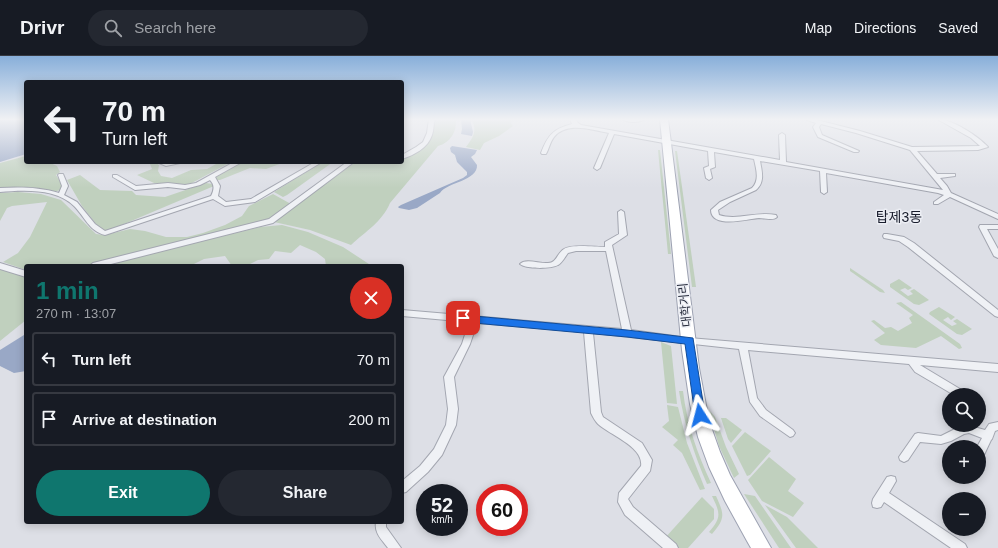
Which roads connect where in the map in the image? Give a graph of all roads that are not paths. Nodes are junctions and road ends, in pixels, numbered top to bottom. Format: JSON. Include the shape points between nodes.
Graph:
{"nodes":[{"id":1,"x":426,"y":142,"type":"edge"},
{"id":2,"x":547,"y":142,"type":"edge"},
{"id":3,"x":608,"y":142,"type":"edge"},
{"id":4,"x":666,"y":142,"type":"joint"},
{"id":5,"x":782,"y":142,"type":"edge"},
{"id":6,"x":834,"y":142,"type":"edge"},
{"id":7,"x":888,"y":142,"type":"edge"},
{"id":8,"x":979,"y":142,"type":"edge"},
{"id":9,"x":912,"y":149,"type":"junction"},
{"id":10,"x":711,"y":150,"type":"junction"},
{"id":11,"x":856,"y":151,"type":"dead end"},
{"id":12,"x":544,"y":152,"type":"dead end"},
{"id":13,"x":404,"y":156,"type":"edge"},
{"id":14,"x":757,"y":158,"type":"junction"},
{"id":15,"x":783,"y":162,"type":"junction"},
{"id":16,"x":235,"y":164,"type":"edge"},
{"id":17,"x":316,"y":164,"type":"edge"},
{"id":18,"x":348,"y":164,"type":"edge"},
{"id":19,"x":597,"y":168,"type":"dead end"},
{"id":20,"x":823,"y":170,"type":"junction"},
{"id":21,"x":61,"y":174,"type":"dead end"},
{"id":22,"x":953,"y":175,"type":"dead end"},
{"id":23,"x":115,"y":176,"type":"dead end"},
{"id":24,"x":936,"y":176,"type":"junction"},
{"id":25,"x":211,"y":177,"type":"junction"},
{"id":26,"x":709,"y":178,"type":"dead end"},
{"id":27,"x":0,"y":190,"type":"edge"},
{"id":28,"x":824,"y":192,"type":"dead end"},
{"id":29,"x":948,"y":193,"type":"junction"},
{"id":30,"x":61,"y":195,"type":"junction"},
{"id":31,"x":214,"y":197,"type":"junction"},
{"id":32,"x":936,"y":203,"type":"dead end"},
{"id":33,"x":621,"y":212,"type":"dead end"},
{"id":34,"x":774,"y":217,"type":"dead end"},
{"id":35,"x":998,"y":217,"type":"edge"},
{"id":36,"x":998,"y":227,"type":"edge"},
{"id":37,"x":887,"y":236,"type":"dead end"},
{"id":38,"x":609,"y":249,"type":"junction"},
{"id":39,"x":998,"y":256,"type":"edge"},
{"id":40,"x":101,"y":264,"type":"edge"},
{"id":41,"x":524,"y":264,"type":"dead end"},
{"id":42,"x":0,"y":266,"type":"edge"},
{"id":43,"x":24,"y":273,"type":"edge"},
{"id":44,"x":406,"y":314,"type":"edge"},
{"id":45,"x":998,"y":314,"type":"edge"},
{"id":46,"x":474,"y":320,"type":"junction"},
{"id":47,"x":588,"y":330,"type":"junction"},
{"id":48,"x":627,"y":333,"type":"junction"},
{"id":49,"x":689,"y":341,"type":"junction"},
{"id":50,"x":743,"y":346,"type":"junction"},
{"id":51,"x":912,"y":361,"type":"junction"},
{"id":52,"x":998,"y":368,"type":"edge"},
{"id":53,"x":950,"y":388,"type":"edge"},
{"id":54,"x":998,"y":426,"type":"edge"},
{"id":55,"x":790,"y":433,"type":"dead end"},
{"id":56,"x":989,"y":436,"type":"junction"},
{"id":57,"x":986,"y":441,"type":"edge"},
{"id":58,"x":904,"y":457,"type":"dead end"},
{"id":59,"x":891,"y":481,"type":"dead end"},
{"id":60,"x":404,"y":486,"type":"edge"},
{"id":61,"x":381,"y":524,"type":"edge"},
{"id":62,"x":394,"y":548,"type":"edge"},
{"id":63,"x":672,"y":548,"type":"edge"},
{"id":64,"x":762,"y":548,"type":"edge"},
{"id":65,"x":961,"y":548,"type":"edge"}],
"edges":[{"from":1,"to":13,"type":"street"},
{"from":2,"to":12,"type":"street"},
{"from":3,"to":19,"type":"street"},
{"from":4,"to":10,"type":"street"},
{"from":4,"to":49,"type":"main road","name":"대학거리"},
{"from":5,"to":15,"type":"street"},
{"from":6,"to":11,"type":"street"},
{"from":7,"to":9,"type":"street"},
{"from":8,"to":9,"type":"street","via":[[985,147]]},
{"from":9,"to":24,"type":"street"},
{"from":10,"to":14,"type":"street"},
{"from":10,"to":26,"type":"street","via":[[712,167],[707,168]]},
{"from":14,"to":15,"type":"street"},
{"from":14,"to":34,"type":"street","via":[[760,180],[758,186],[720,204],[714,212],[717,217],[723,219],[758,215]]},
{"from":15,"to":20,"type":"street"},
{"from":16,"to":25,"type":"street"},
{"from":17,"to":31,"type":"street","via":[[254,201],[225,204]]},
{"from":18,"to":40,"type":"street","via":[[271,221]]},
{"from":20,"to":28,"type":"street"},
{"from":20,"to":29,"type":"street"},
{"from":21,"to":30,"type":"street","via":[[65,189]]},
{"from":22,"to":24,"type":"street"},
{"from":23,"to":25,"type":"street","via":[[137,188],[168,185],[185,188]]},
{"from":24,"to":29,"type":"street"},
{"from":25,"to":31,"type":"street","via":[[217,182]]},
{"from":27,"to":30,"type":"street","via":[[34,190]]},
{"from":29,"to":32,"type":"street"},
{"from":29,"to":35,"type":"street"},
{"from":30,"to":31,"type":"street","via":[[75,204],[98,230],[105,233]]},
{"from":33,"to":38,"type":"street","via":[[623,235],[608,244]]},
{"from":36,"to":39,"type":"street","via":[[982,227]]},
{"from":37,"to":45,"type":"street","via":[[911,245]]},
{"from":38,"to":41,"type":"street","via":[[576,249],[566,252],[557,263],[549,266]]},
{"from":38,"to":48,"type":"street"},
{"from":42,"to":43,"type":"street"},
{"from":44,"to":46,"type":"street"},
{"from":46,"to":47,"type":"street"},
{"from":46,"to":60,"type":"street","via":[[466,344],[449,377],[453,409],[451,425],[438,452],[424,469]]},
{"from":47,"to":48,"type":"street"},
{"from":47,"to":63,"type":"street","via":[[596,413],[600,420],[638,446],[648,460],[646,468],[623,497],[623,502],[629,511]]},
{"from":48,"to":49,"type":"street"},
{"from":49,"to":50,"type":"street"},
{"from":49,"to":64,"type":"main road","name":"대학거리","via":[[700,415],[706,436],[727,489]]},
{"from":50,"to":51,"type":"street"},
{"from":50,"to":55,"type":"street","via":[[750,390],[755,403],[762,413]]},
{"from":51,"to":52,"type":"street"},
{"from":51,"to":53,"type":"street","via":[[918,369]]},
{"from":54,"to":56,"type":"street","via":[[992,427]]},
{"from":56,"to":57,"type":"street"},
{"from":56,"to":58,"type":"street","via":[[969,429],[941,440],[918,437]]},
{"from":59,"to":65,"type":"street","via":[[880,499]]},
{"from":61,"to":62,"type":"street","via":[[380,528]]}]}
